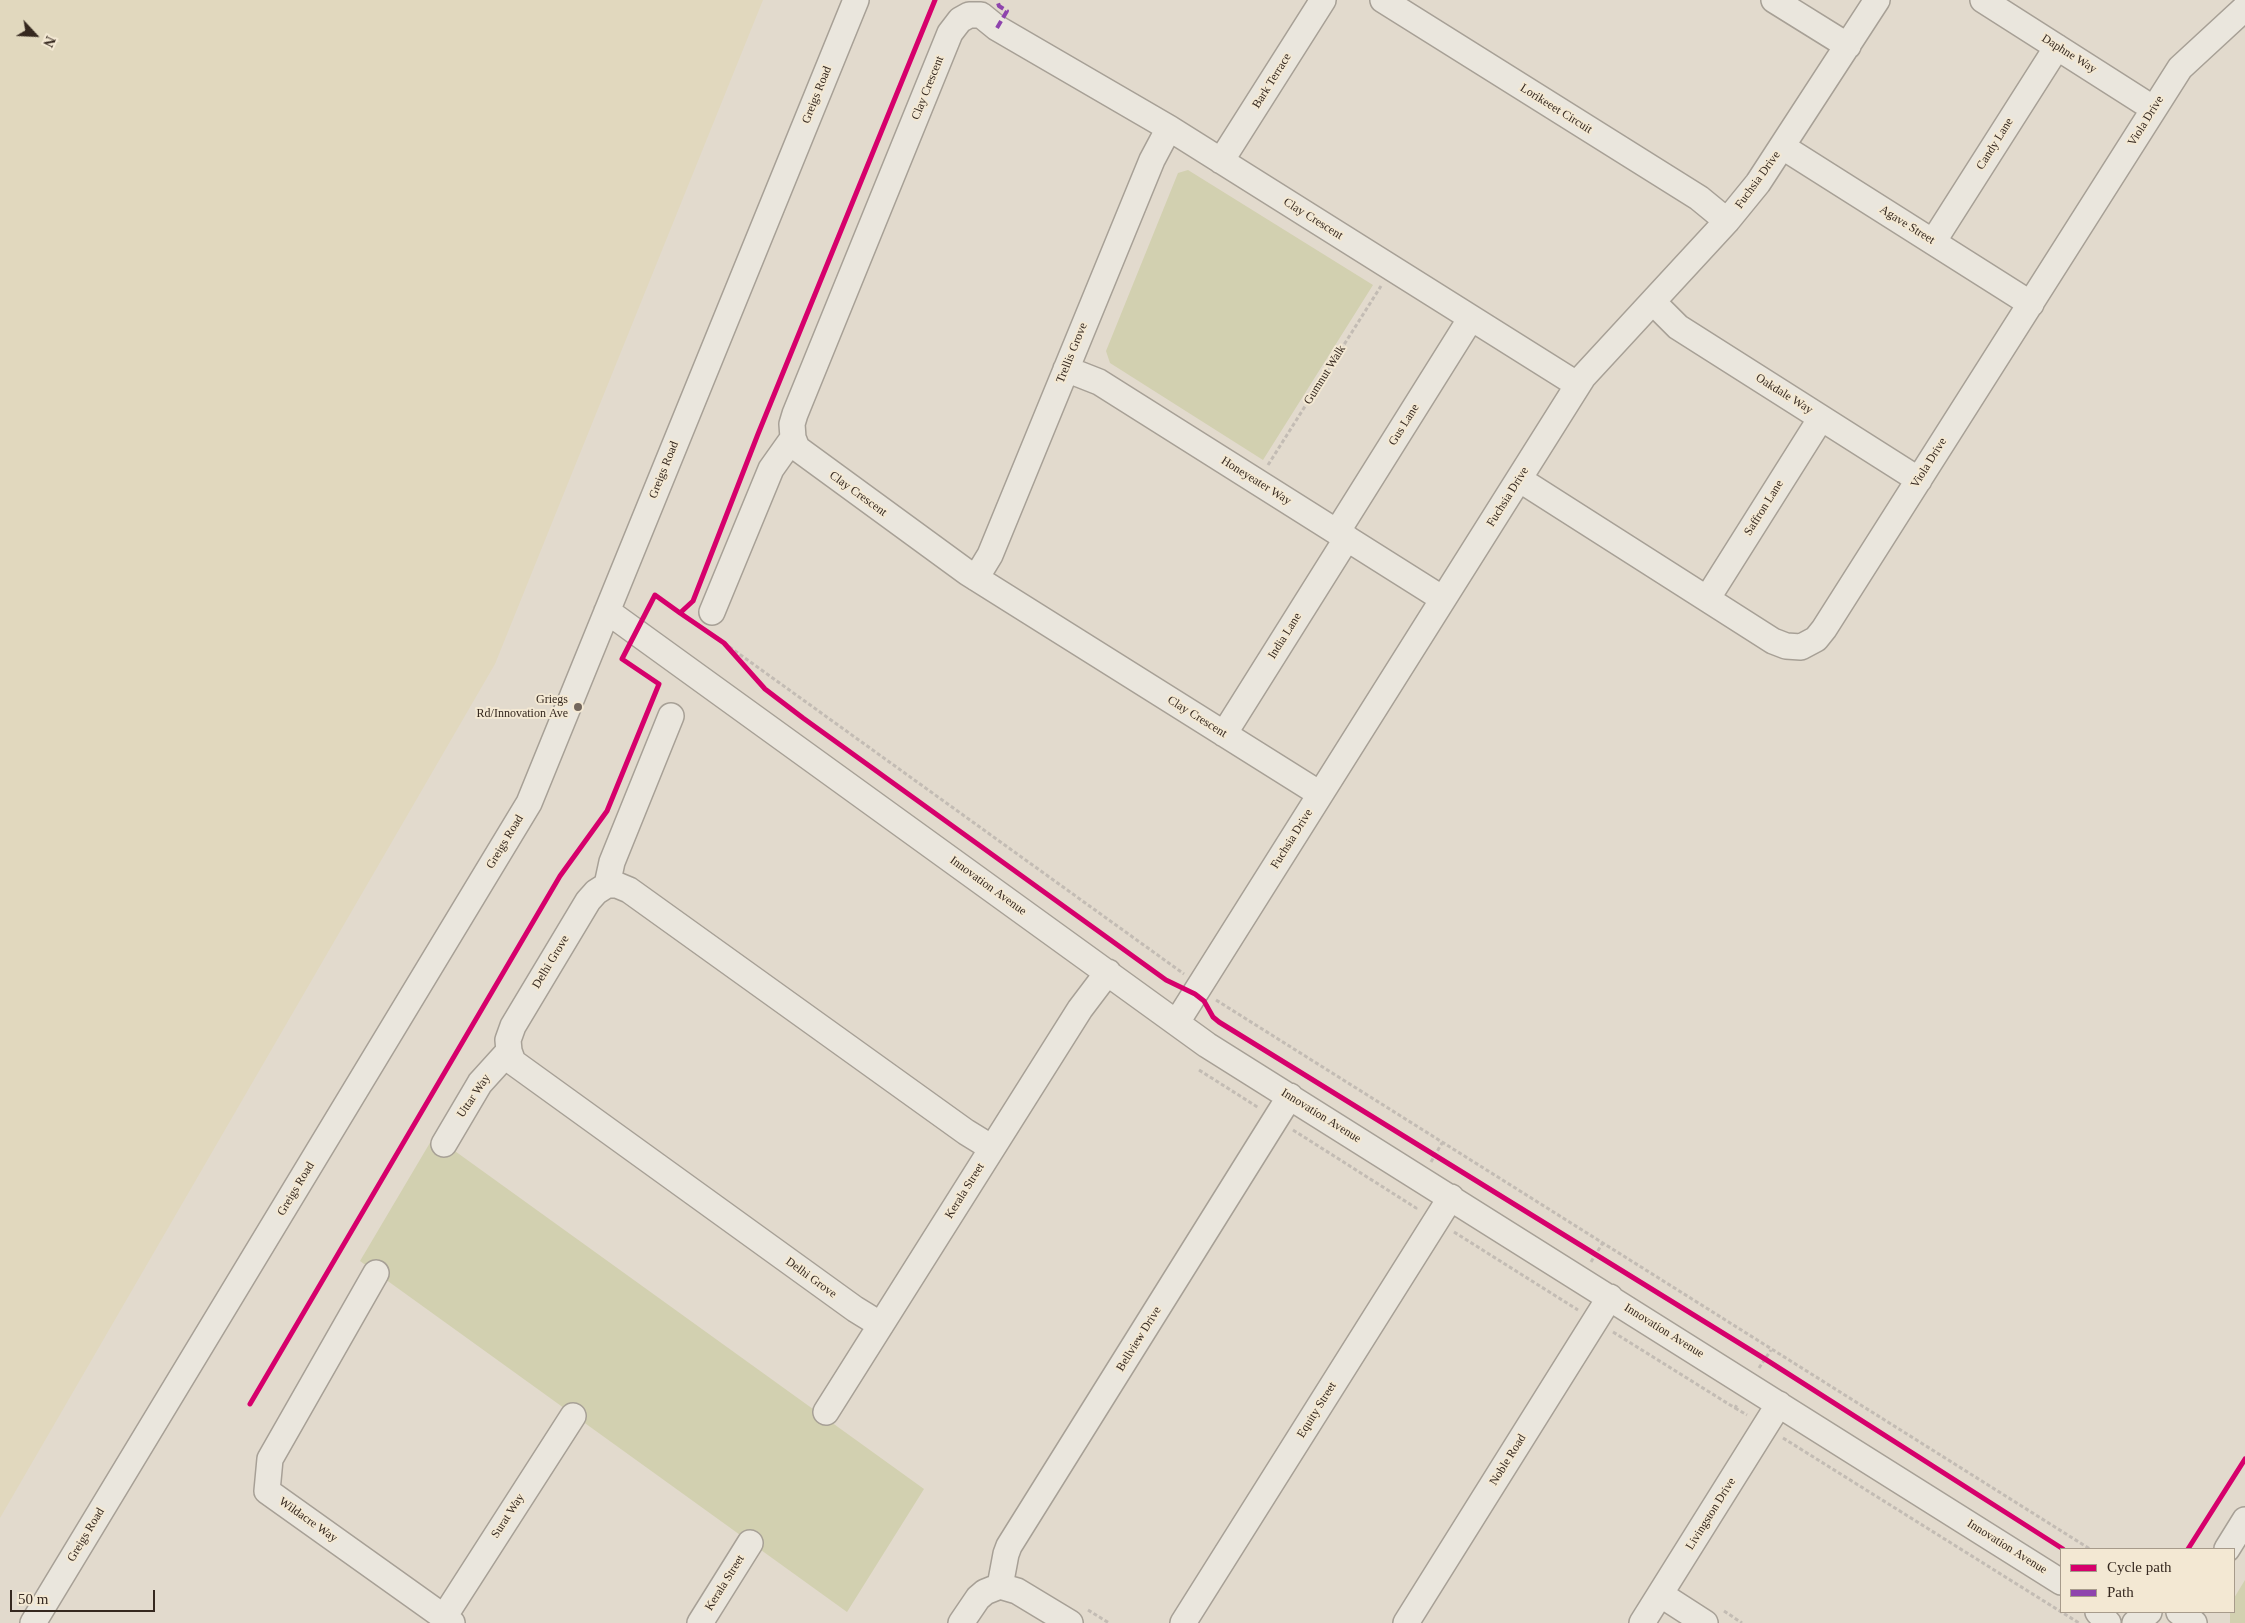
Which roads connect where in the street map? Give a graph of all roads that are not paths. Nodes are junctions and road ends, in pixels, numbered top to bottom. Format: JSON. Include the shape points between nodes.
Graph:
{"nodes":[{"id":1,"x":856,"y":0,"type":"edge"},
{"id":2,"x":1323,"y":0,"type":"edge"},
{"id":3,"x":1383,"y":0,"type":"edge"},
{"id":4,"x":1774,"y":0,"type":"edge"},
{"id":5,"x":1877,"y":0,"type":"edge"},
{"id":6,"x":1983,"y":0,"type":"edge"},
{"id":7,"x":970,"y":7,"type":"edge"},
{"id":8,"x":2245,"y":8,"type":"edge"},
{"id":9,"x":1848,"y":46,"type":"junction"},
{"id":10,"x":2057,"y":46,"type":"junction"},
{"id":11,"x":2154,"y":109,"type":"junction"},
{"id":12,"x":1169,"y":128,"type":"junction"},
{"id":13,"x":1783,"y":147,"type":"junction"},
{"id":14,"x":1221,"y":161,"type":"junction"},
{"id":15,"x":1727,"y":221,"type":"junction"},
{"id":16,"x":1933,"y":242,"type":"junction"},
{"id":17,"x":1653,"y":302,"type":"junction"},
{"id":18,"x":2030,"y":304,"type":"junction"},
{"id":19,"x":1471,"y":318,"type":"junction"},
{"id":20,"x":1066,"y":369,"type":"junction"},
{"id":21,"x":1578,"y":385,"type":"junction"},
{"id":22,"x":1822,"y":418,"type":"junction"},
{"id":23,"x":793,"y":438,"type":"junction"},
{"id":24,"x":1519,"y":479,"type":"junction"},
{"id":25,"x":1919,"y":480,"type":"junction"},
{"id":26,"x":1342,"y":535,"type":"junction"},
{"id":27,"x":976,"y":578,"type":"junction"},
{"id":28,"x":1443,"y":599,"type":"junction"},
{"id":29,"x":1707,"y":599,"type":"junction"},
{"id":30,"x":608,"y":611,"type":"junction"},
{"id":31,"x":712,"y":612,"type":"dead end"},
{"id":32,"x":671,"y":716,"type":"dead end"},
{"id":33,"x":1224,"y":734,"type":"junction"},
{"id":34,"x":1320,"y":794,"type":"junction"},
{"id":35,"x":607,"y":885,"type":"junction"},
{"id":36,"x":1108,"y":972,"type":"junction"},
{"id":37,"x":1177,"y":1022,"type":"junction"},
{"id":38,"x":509,"y":1051,"type":"junction"},
{"id":39,"x":1290,"y":1096,"type":"junction"},
{"id":40,"x":444,"y":1144,"type":"dead end"},
{"id":41,"x":992,"y":1148,"type":"junction"},
{"id":42,"x":1451,"y":1197,"type":"junction"},
{"id":43,"x":376,"y":1273,"type":"dead end"},
{"id":44,"x":1610,"y":1297,"type":"junction"},
{"id":45,"x":881,"y":1325,"type":"junction"},
{"id":46,"x":1780,"y":1404,"type":"junction"},
{"id":47,"x":826,"y":1412,"type":"dead end"},
{"id":48,"x":573,"y":1416,"type":"dead end"},
{"id":49,"x":2245,"y":1520,"type":"edge"},
{"id":50,"x":750,"y":1543,"type":"dead end"},
{"id":51,"x":2228,"y":1548,"type":"edge"},
{"id":52,"x":2060,"y":1581,"type":"edge"},
{"id":53,"x":1000,"y":1586,"type":"junction"},
{"id":54,"x":1660,"y":1594,"type":"junction"},
{"id":55,"x":2099,"y":1613,"type":"edge"},
{"id":56,"x":2180,"y":1613,"type":"edge"},
{"id":57,"x":448,"y":1620,"type":"edge"},
{"id":58,"x":33,"y":1623,"type":"edge"},
{"id":59,"x":700,"y":1623,"type":"edge"},
{"id":60,"x":961,"y":1623,"type":"edge"},
{"id":61,"x":1070,"y":1623,"type":"edge"},
{"id":62,"x":1183,"y":1623,"type":"edge"},
{"id":63,"x":1406,"y":1623,"type":"edge"},
{"id":64,"x":1642,"y":1623,"type":"edge"},
{"id":65,"x":1705,"y":1623,"type":"edge"},
{"id":66,"x":2108,"y":1623,"type":"edge"},
{"id":67,"x":2194,"y":1623,"type":"edge"}],
"edges":[{"from":1,"to":30,"type":"street","name":"Greigs Road"},
{"from":2,"to":14,"type":"street","name":"Bark Terrace"},
{"from":3,"to":15,"type":"street","name":"Lorikeeet Circuit","via":[[1699,198]]},
{"from":4,"to":9,"type":"street"},
{"from":5,"to":9,"type":"street","name":"Fuchsia Drive"},
{"from":6,"to":10,"type":"street","name":"Daphne Way"},
{"from":7,"to":12,"type":"street","name":"Clay Crescent","via":[[997,28]]},
{"from":7,"to":23,"type":"street","name":"Clay Crescent","via":[[950,33],[795,414]]},
{"from":8,"to":11,"type":"street","name":"Viola Drive","via":[[2180,68]]},
{"from":9,"to":13,"type":"street","name":"Fuchsia Drive"},
{"from":10,"to":11,"type":"street","name":"Daphne Way"},
{"from":10,"to":16,"type":"street","name":"Candy Lane"},
{"from":11,"to":18,"type":"street","name":"Viola Drive"},
{"from":12,"to":14,"type":"street","name":"Clay Crescent"},
{"from":12,"to":20,"type":"street","name":"Trellis Grove","via":[[1152,160]]},
{"from":13,"to":15,"type":"street","name":"Fuchsia Drive"},
{"from":13,"to":16,"type":"street","name":"Agave Street"},
{"from":14,"to":19,"type":"street","name":"Clay Crescent"},
{"from":15,"to":17,"type":"street","name":"Fuchsia Drive"},
{"from":16,"to":18,"type":"street","name":"Agave Street"},
{"from":17,"to":21,"type":"street","name":"Fuchsia Drive"},
{"from":17,"to":22,"type":"street","name":"Oakdale Way","via":[[1678,327]]},
{"from":18,"to":25,"type":"street","name":"Viola Drive"},
{"from":19,"to":21,"type":"street","name":"Clay Crescent"},
{"from":19,"to":26,"type":"street","name":"Gus Lane"},
{"from":20,"to":26,"type":"street","name":"Honeyeater Way","via":[[1099,382]]},
{"from":20,"to":27,"type":"street","name":"Trellis Grove","via":[[990,554]]},
{"from":21,"to":24,"type":"street","name":"Fuchsia Drive"},
{"from":22,"to":25,"type":"street","name":"Oakdale Way"},
{"from":22,"to":29,"type":"street","name":"Saffron Lane"},
{"from":23,"to":27,"type":"street","name":"Clay Crescent","via":[[807,457]]},
{"from":23,"to":31,"type":"street","via":[[771,469]]},
{"from":24,"to":28,"type":"street","name":"Fuchsia Drive"},
{"from":24,"to":29,"type":"street","name":"Viola Drive"},
{"from":25,"to":29,"type":"street","name":"Viola Drive","via":[[1816,639],[1801,647],[1786,646]]},
{"from":26,"to":28,"type":"street","name":"Honeyeater Way"},
{"from":26,"to":33,"type":"street","name":"India Lane"},
{"from":27,"to":33,"type":"street","name":"Clay Crescent"},
{"from":28,"to":34,"type":"street","name":"Fuchsia Drive"},
{"from":30,"to":36,"type":"street","name":"Innovation Avenue"},
{"from":30,"to":58,"type":"street","name":"Greigs Road","via":[[529,803]]},
{"from":32,"to":35,"type":"street","via":[[612,862]]},
{"from":33,"to":34,"type":"street","name":"Clay Crescent"},
{"from":34,"to":37,"type":"street","name":"Fuchsia Drive"},
{"from":35,"to":38,"type":"street","name":"Delhi Grove","via":[[596,892],[582,909],[513,1026],[508,1040]]},
{"from":35,"to":41,"type":"street","via":[[629,890],[958,1127]]},
{"from":36,"to":37,"type":"street","name":"Innovation Avenue"},
{"from":36,"to":41,"type":"street","name":"Kerala Street","via":[[1080,1009]]},
{"from":37,"to":39,"type":"street","name":"Innovation Avenue","via":[[1207,1045]]},
{"from":38,"to":40,"type":"street","name":"Uttar Way","via":[[480,1083]]},
{"from":38,"to":45,"type":"street","name":"Delhi Grove","via":[[513,1062],[525,1072],[847,1304]]},
{"from":39,"to":42,"type":"street","name":"Innovation Avenue"},
{"from":39,"to":53,"type":"street","name":"Bellview Drive","via":[[1010,1546]]},
{"from":41,"to":45,"type":"street","name":"Kerala Street"},
{"from":42,"to":44,"type":"street","name":"Innovation Avenue"},
{"from":42,"to":62,"type":"street","name":"Equity Street"},
{"from":43,"to":57,"type":"street","name":"Wildacre Way","via":[[270,1458],[266,1491]]},
{"from":44,"to":46,"type":"street","name":"Innovation Avenue"},
{"from":44,"to":63,"type":"street","name":"Noble Road"},
{"from":45,"to":47,"type":"street","name":"Kerala Street"},
{"from":46,"to":52,"type":"street","name":"Innovation Avenue"},
{"from":46,"to":54,"type":"street","name":"Livingston Drive","via":[[1756,1421]]},
{"from":48,"to":57,"type":"street","name":"Surat Way"},
{"from":49,"to":51,"type":"street"},
{"from":50,"to":59,"type":"street","name":"Kerala Street"},
{"from":53,"to":60,"type":"street","via":[[978,1598]]},
{"from":53,"to":61,"type":"street","via":[[1017,1590]]},
{"from":54,"to":64,"type":"street","name":"Livingston Drive"},
{"from":54,"to":65,"type":"street"},
{"from":55,"to":66,"type":"street"},
{"from":56,"to":67,"type":"street"}]}
